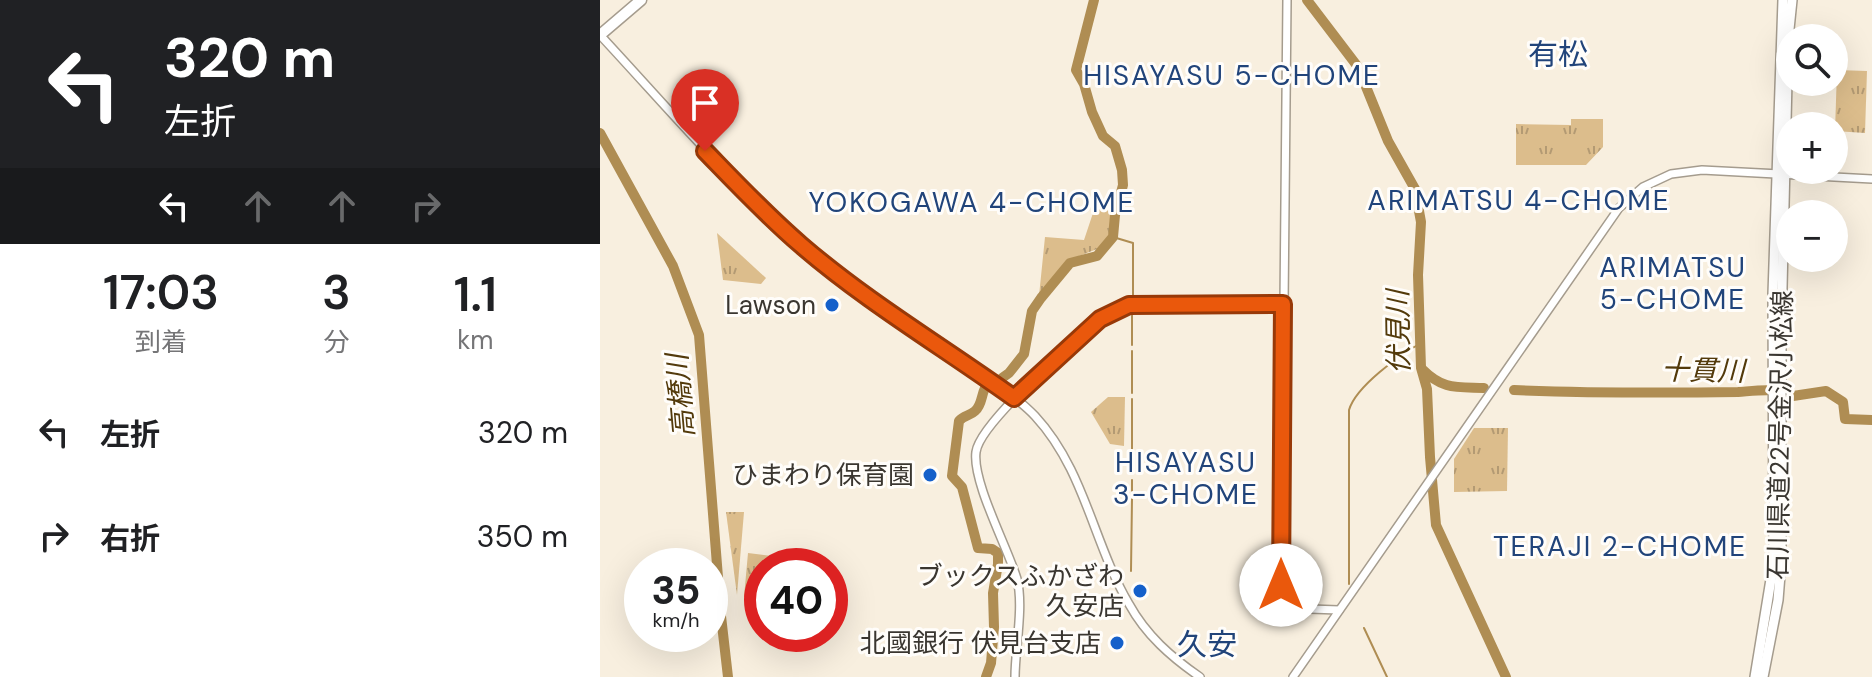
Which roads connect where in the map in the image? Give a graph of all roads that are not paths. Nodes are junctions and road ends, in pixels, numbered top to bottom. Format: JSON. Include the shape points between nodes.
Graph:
{"nodes":[{"id":1,"x":641,"y":0,"type":"edge"},
{"id":2,"x":1287,"y":0,"type":"edge"},
{"id":3,"x":1783,"y":0,"type":"edge"},
{"id":4,"x":1792,"y":0,"type":"edge"},
{"id":5,"x":600,"y":35,"type":"edge"},
{"id":6,"x":1781,"y":112,"type":"edge"},
{"id":7,"x":1784,"y":112,"type":"edge"},
{"id":8,"x":1776,"y":174,"type":"edge"},
{"id":9,"x":1848,"y":178,"type":"edge"},
{"id":10,"x":1872,"y":179,"type":"edge"},
{"id":11,"x":1780,"y":184,"type":"edge"},
{"id":12,"x":1283,"y":304,"type":"junction"},
{"id":13,"x":1777,"y":392,"type":"junction"},
{"id":14,"x":1014,"y":398,"type":"junction"},
{"id":15,"x":1339,"y":610,"type":"junction"},
{"id":16,"x":1015,"y":677,"type":"edge"},
{"id":17,"x":1200,"y":677,"type":"edge"},
{"id":18,"x":1293,"y":677,"type":"edge"},
{"id":19,"x":1755,"y":677,"type":"edge"},
{"id":20,"x":1763,"y":677,"type":"edge"}],
"edges":[{"from":1,"to":5,"type":"highway"},
{"from":2,"to":12,"type":"street"},
{"from":3,"to":6,"type":"main road","name":"石川県道22号金沢小松線"},
{"from":4,"to":7,"type":"main road","name":"石川県道22号金沢小松線"},
{"from":5,"to":14,"type":"street","via":[[799,244]]},
{"from":8,"to":15,"type":"street","via":[[1671,174],[1643,187],[1619,208]]},
{"from":9,"to":10,"type":"street"},
{"from":11,"to":13,"type":"main road","name":"石川県道22号金沢小松線"},
{"from":12,"to":14,"type":"street","via":[[1129,305],[1100,319]]},
{"from":12,"to":15,"type":"street","via":[[1281,608]]},
{"from":13,"to":19,"type":"main road","name":"石川県道22号金沢小松線","via":[[1774,561]]},
{"from":13,"to":20,"type":"main road","name":"石川県道22号金沢小松線","via":[[1781,573]]},
{"from":14,"to":16,"type":"street","via":[[985,431],[976,452],[984,493],[1018,583]]},
{"from":14,"to":17,"type":"street","via":[[1054,437],[1072,469],[1129,606],[1170,657]]},
{"from":15,"to":18,"type":"street"}]}
